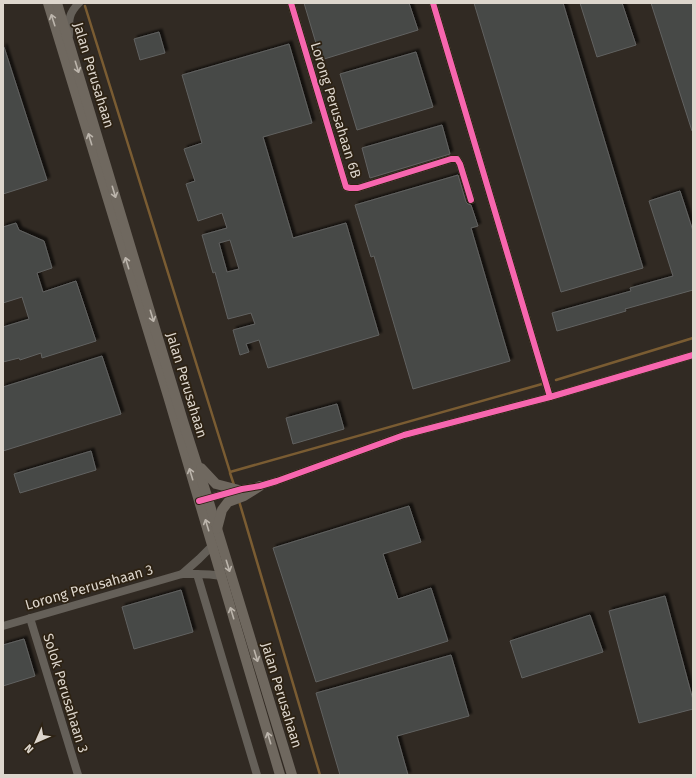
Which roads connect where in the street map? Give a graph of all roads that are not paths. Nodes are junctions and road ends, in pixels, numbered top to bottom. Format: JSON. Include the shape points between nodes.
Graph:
{"nodes":[{"id":1,"x":48,"y":3,"type":"edge"},
{"id":2,"x":57,"y":3,"type":"edge"},
{"id":3,"x":79,"y":3,"type":"edge"},
{"id":4,"x":292,"y":3,"type":"edge"},
{"id":5,"x":433,"y":3,"type":"edge"},
{"id":6,"x":69,"y":41,"type":"junction"},
{"id":7,"x":471,"y":200,"type":"dead end"},
{"id":8,"x":693,"y":355,"type":"edge"},
{"id":9,"x":550,"y":397,"type":"junction"},
{"id":10,"x":198,"y":463,"type":"junction"},
{"id":11,"x":260,"y":486,"type":"joint"},
{"id":12,"x":242,"y":491,"type":"junction"},
{"id":13,"x":226,"y":494,"type":"junction"},
{"id":14,"x":204,"y":500,"type":"junction"},
{"id":15,"x":217,"y":528,"type":"junction"},
{"id":16,"x":213,"y":545,"type":"junction"},
{"id":17,"x":182,"y":574,"type":"junction"},
{"id":18,"x":197,"y":574,"type":"junction"},
{"id":19,"x":221,"y":576,"type":"junction"},
{"id":20,"x":30,"y":618,"type":"junction"},
{"id":21,"x":3,"y":626,"type":"edge"},
{"id":22,"x":78,"y":775,"type":"edge"},
{"id":23,"x":258,"y":775,"type":"edge"},
{"id":24,"x":280,"y":775,"type":"edge"},
{"id":25,"x":292,"y":775,"type":"edge"}],
"edges":[{"from":14,"to":1,"type":"main road","name":"Jalan Perusahaan","one_way":true},
{"from":2,"to":6,"type":"main road","name":"Jalan Perusahaan"},
{"from":3,"to":6,"type":"street","via":[[68,19]]},
{"from":4,"to":7,"type":"street","name":"Lorong Perusahaan 6B","via":[[346,187],[358,188],[457,159]]},
{"from":5,"to":9,"type":"street"},
{"from":6,"to":10,"type":"main road","name":"Jalan Perusahaan","one_way":true,"via":[[183,421]]},
{"from":8,"to":9,"type":"street"},
{"from":9,"to":11,"type":"street","via":[[404,435]]},
{"from":10,"to":13,"type":"main road"},
{"from":10,"to":14,"type":"main road","name":"Jalan Perusahaan"},
{"from":11,"to":12,"type":"main road"},
{"from":12,"to":13,"type":"main road"},
{"from":12,"to":13,"type":"main road"},
{"from":13,"to":14,"type":"street"},
{"from":13,"to":15,"type":"main road"},
{"from":14,"to":15,"type":"main road","name":"Jalan Perusahaan"},
{"from":16,"to":14,"type":"main road","name":"Jalan Perusahaan","one_way":true},
{"from":15,"to":25,"type":"main road","name":"Jalan Perusahaan","one_way":true},
{"from":16,"to":17,"type":"street","name":"Lorong Perusahaan 3"},
{"from":16,"to":19,"type":"main road","name":"Jalan Perusahaan"},
{"from":17,"to":18,"type":"street","name":"Lorong Perusahaan 3"},
{"from":17,"to":20,"type":"street","name":"Lorong Perusahaan 3"},
{"from":18,"to":19,"type":"street","name":"Lorong Perusahaan 3"},
{"from":18,"to":23,"type":"street"},
{"from":24,"to":19,"type":"main road","name":"Jalan Perusahaan","one_way":true},
{"from":20,"to":21,"type":"street","name":"Lorong Perusahaan 3"},
{"from":20,"to":22,"type":"street","name":"Solok Perusahaan 3"}]}
